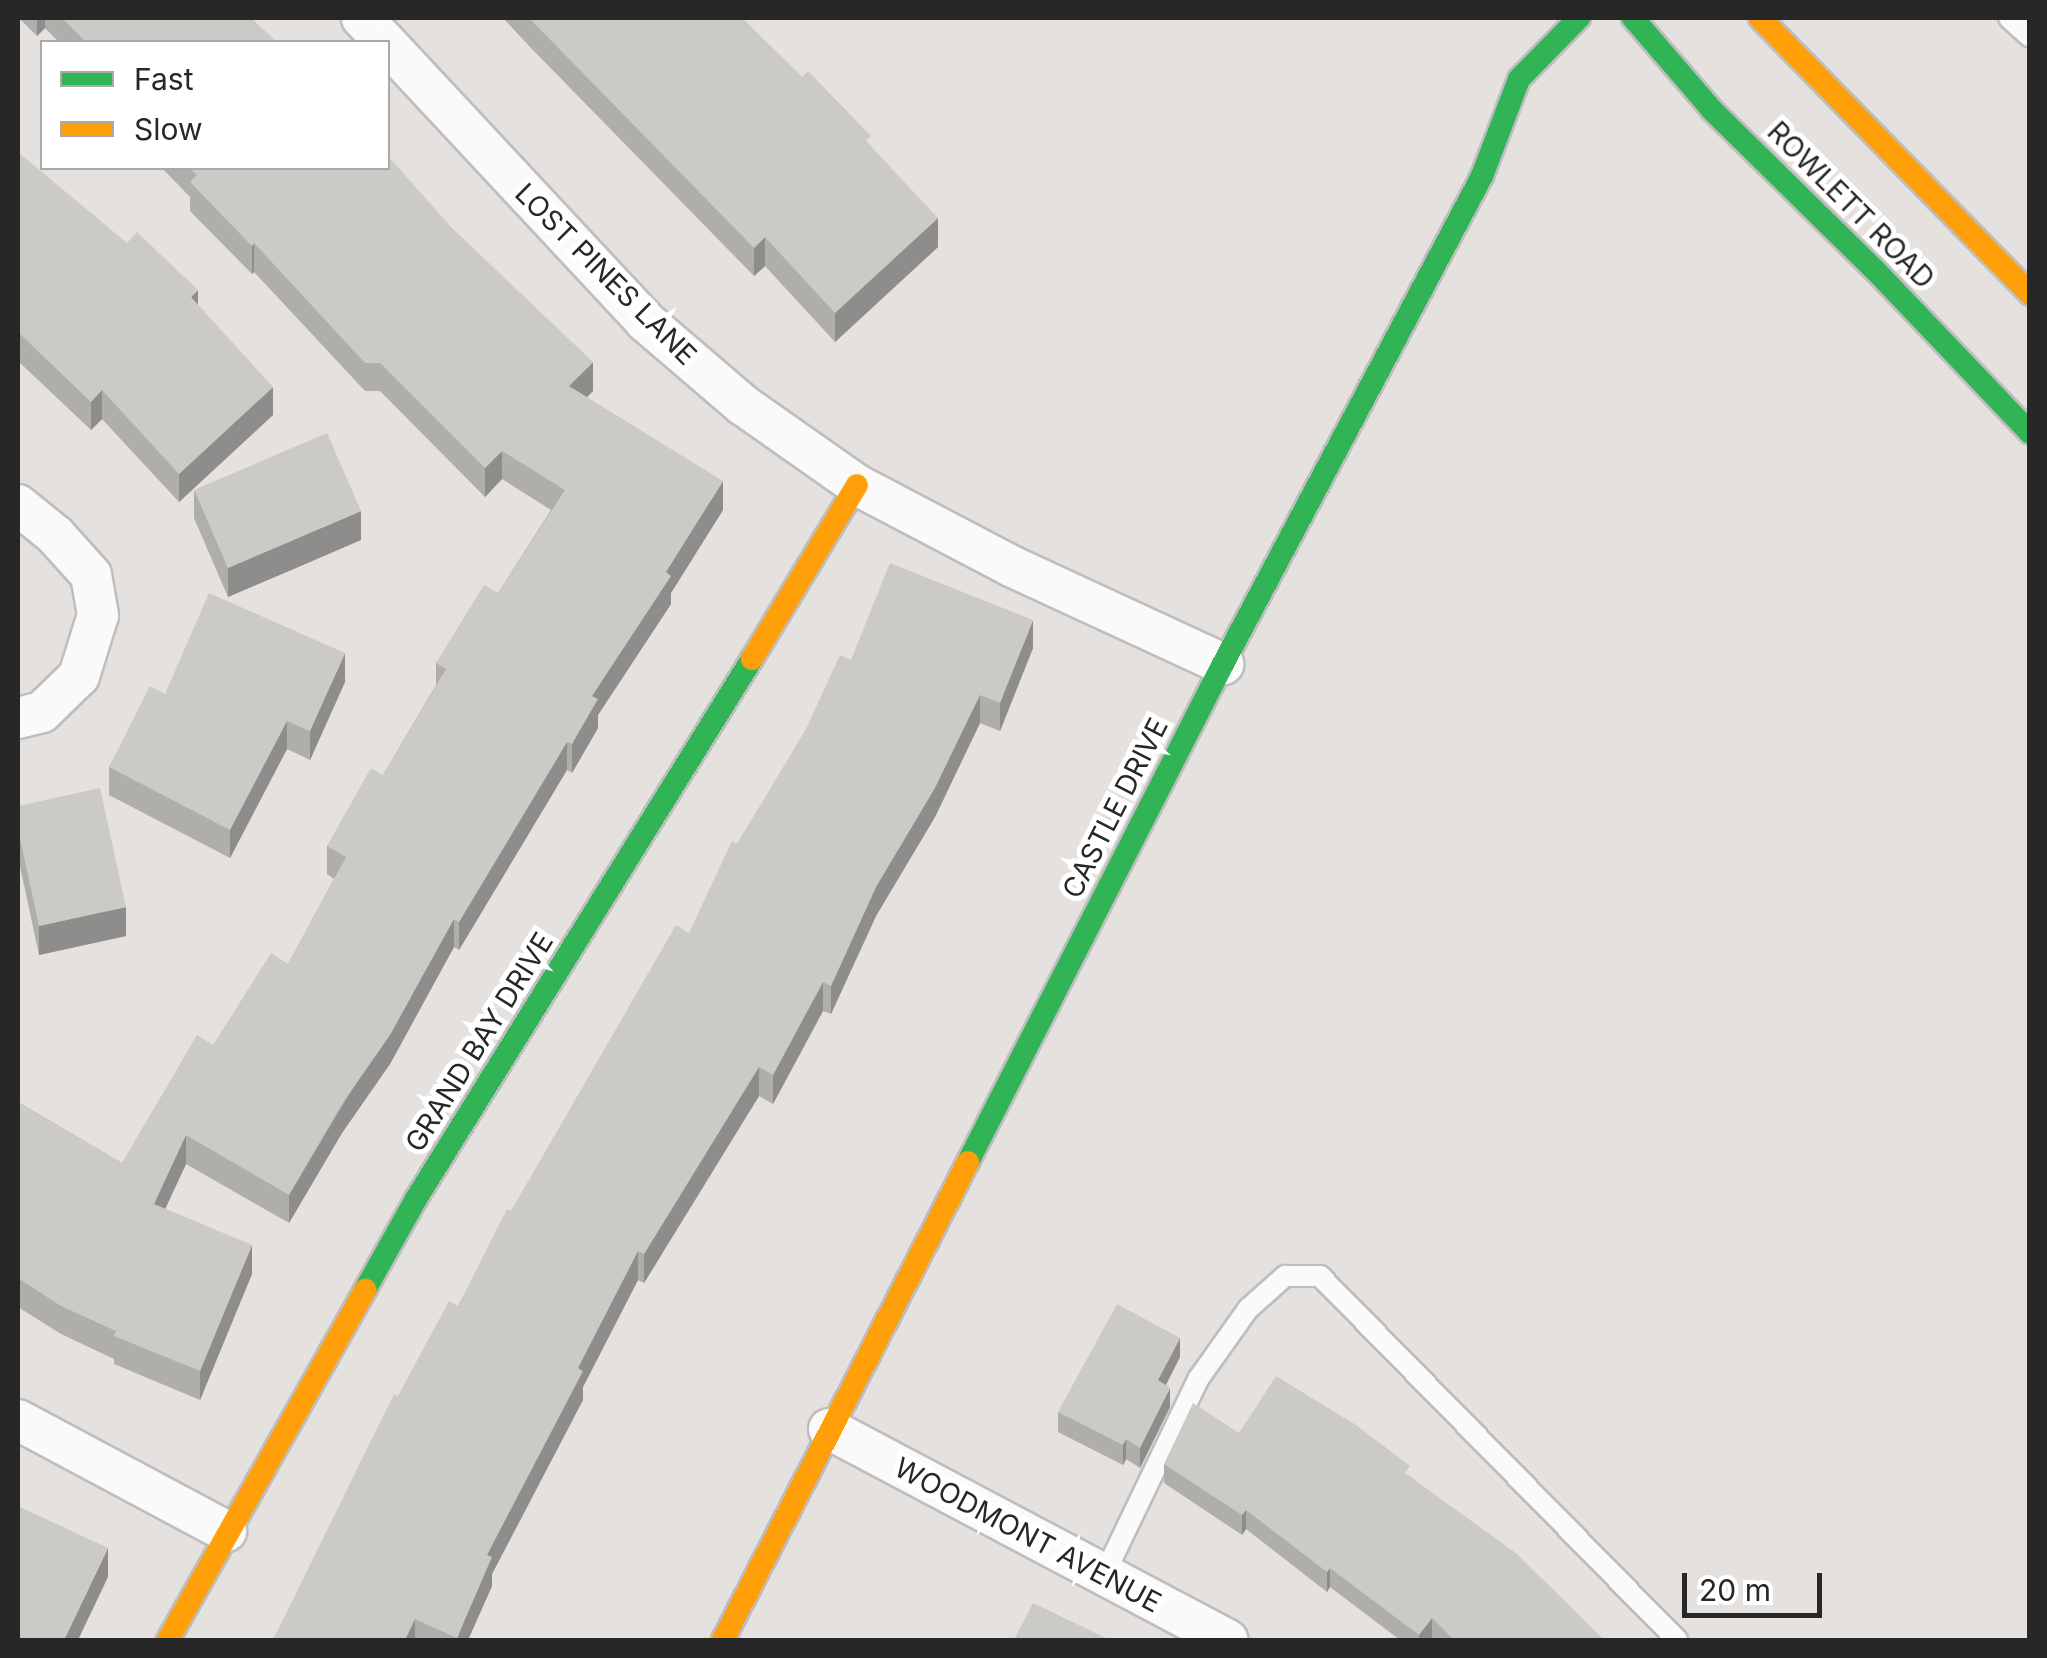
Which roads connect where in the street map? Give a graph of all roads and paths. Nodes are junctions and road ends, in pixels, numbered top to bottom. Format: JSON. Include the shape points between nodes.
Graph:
{"nodes":[{"id":1,"x":362,"y":18,"type":"edge"},
{"id":2,"x":1579,"y":18,"type":"edge"},
{"id":3,"x":1632,"y":18,"type":"edge"},
{"id":4,"x":1760,"y":18,"type":"edge"},
{"id":5,"x":2010,"y":18,"type":"edge"},
{"id":6,"x":2030,"y":36,"type":"edge"},
{"id":7,"x":382,"y":40,"type":"edge"},
{"id":8,"x":390,"y":48,"type":"edge"},
{"id":9,"x":2030,"y":294,"type":"edge"},
{"id":10,"x":2030,"y":433,"type":"edge"},
{"id":11,"x":857,"y":485,"type":"junction"},
{"id":12,"x":18,"y":506,"type":"edge"},
{"id":13,"x":1223,"y":664,"type":"junction"},
{"id":14,"x":18,"y":718,"type":"edge"},
{"id":15,"x":18,"y":1420,"type":"edge"},
{"id":16,"x":829,"y":1429,"type":"junction"},
{"id":17,"x":226,"y":1532,"type":"junction"},
{"id":18,"x":1104,"y":1575,"type":"junction"},
{"id":19,"x":168,"y":1640,"type":"edge"},
{"id":20,"x":723,"y":1640,"type":"edge"},
{"id":21,"x":1228,"y":1640,"type":"edge"},
{"id":22,"x":1677,"y":1640,"type":"edge"}],
"edges":[{"from":1,"to":7,"type":"street","name":"LOST PINES LANE"},
{"from":2,"to":13,"type":"street","name":"CASTLE DRIVE","via":[[1518,79],[1482,176]]},
{"from":3,"to":10,"type":"street","name":"ROWLETT ROAD","via":[[1712,110]]},
{"from":4,"to":9,"type":"street"},
{"from":5,"to":6,"type":"lane"},
{"from":8,"to":11,"type":"street","name":"LOST PINES LANE","via":[[644,321],[742,404]]},
{"from":11,"to":13,"type":"street","name":"LOST PINES LANE","via":[[1011,566]]},
{"from":11,"to":17,"type":"street","name":"GRAND BAY DRIVE","via":[[416,1199]]},
{"from":12,"to":14,"type":"street","via":[[91,575],[98,615],[79,676],[42,712]]},
{"from":13,"to":16,"type":"street","name":"CASTLE DRIVE"},
{"from":15,"to":17,"type":"street"},
{"from":16,"to":18,"type":"street","name":"WOODMONT AVENUE"},
{"from":16,"to":20,"type":"street","name":"CASTLE DRIVE"},
{"from":17,"to":19,"type":"street","name":"GRAND BAY DRIVE"},
{"from":18,"to":21,"type":"street","name":"WOODMONT AVENUE"},
{"from":18,"to":22,"type":"lane","via":[[1199,1378],[1248,1308],[1285,1276],[1320,1276]]}]}
